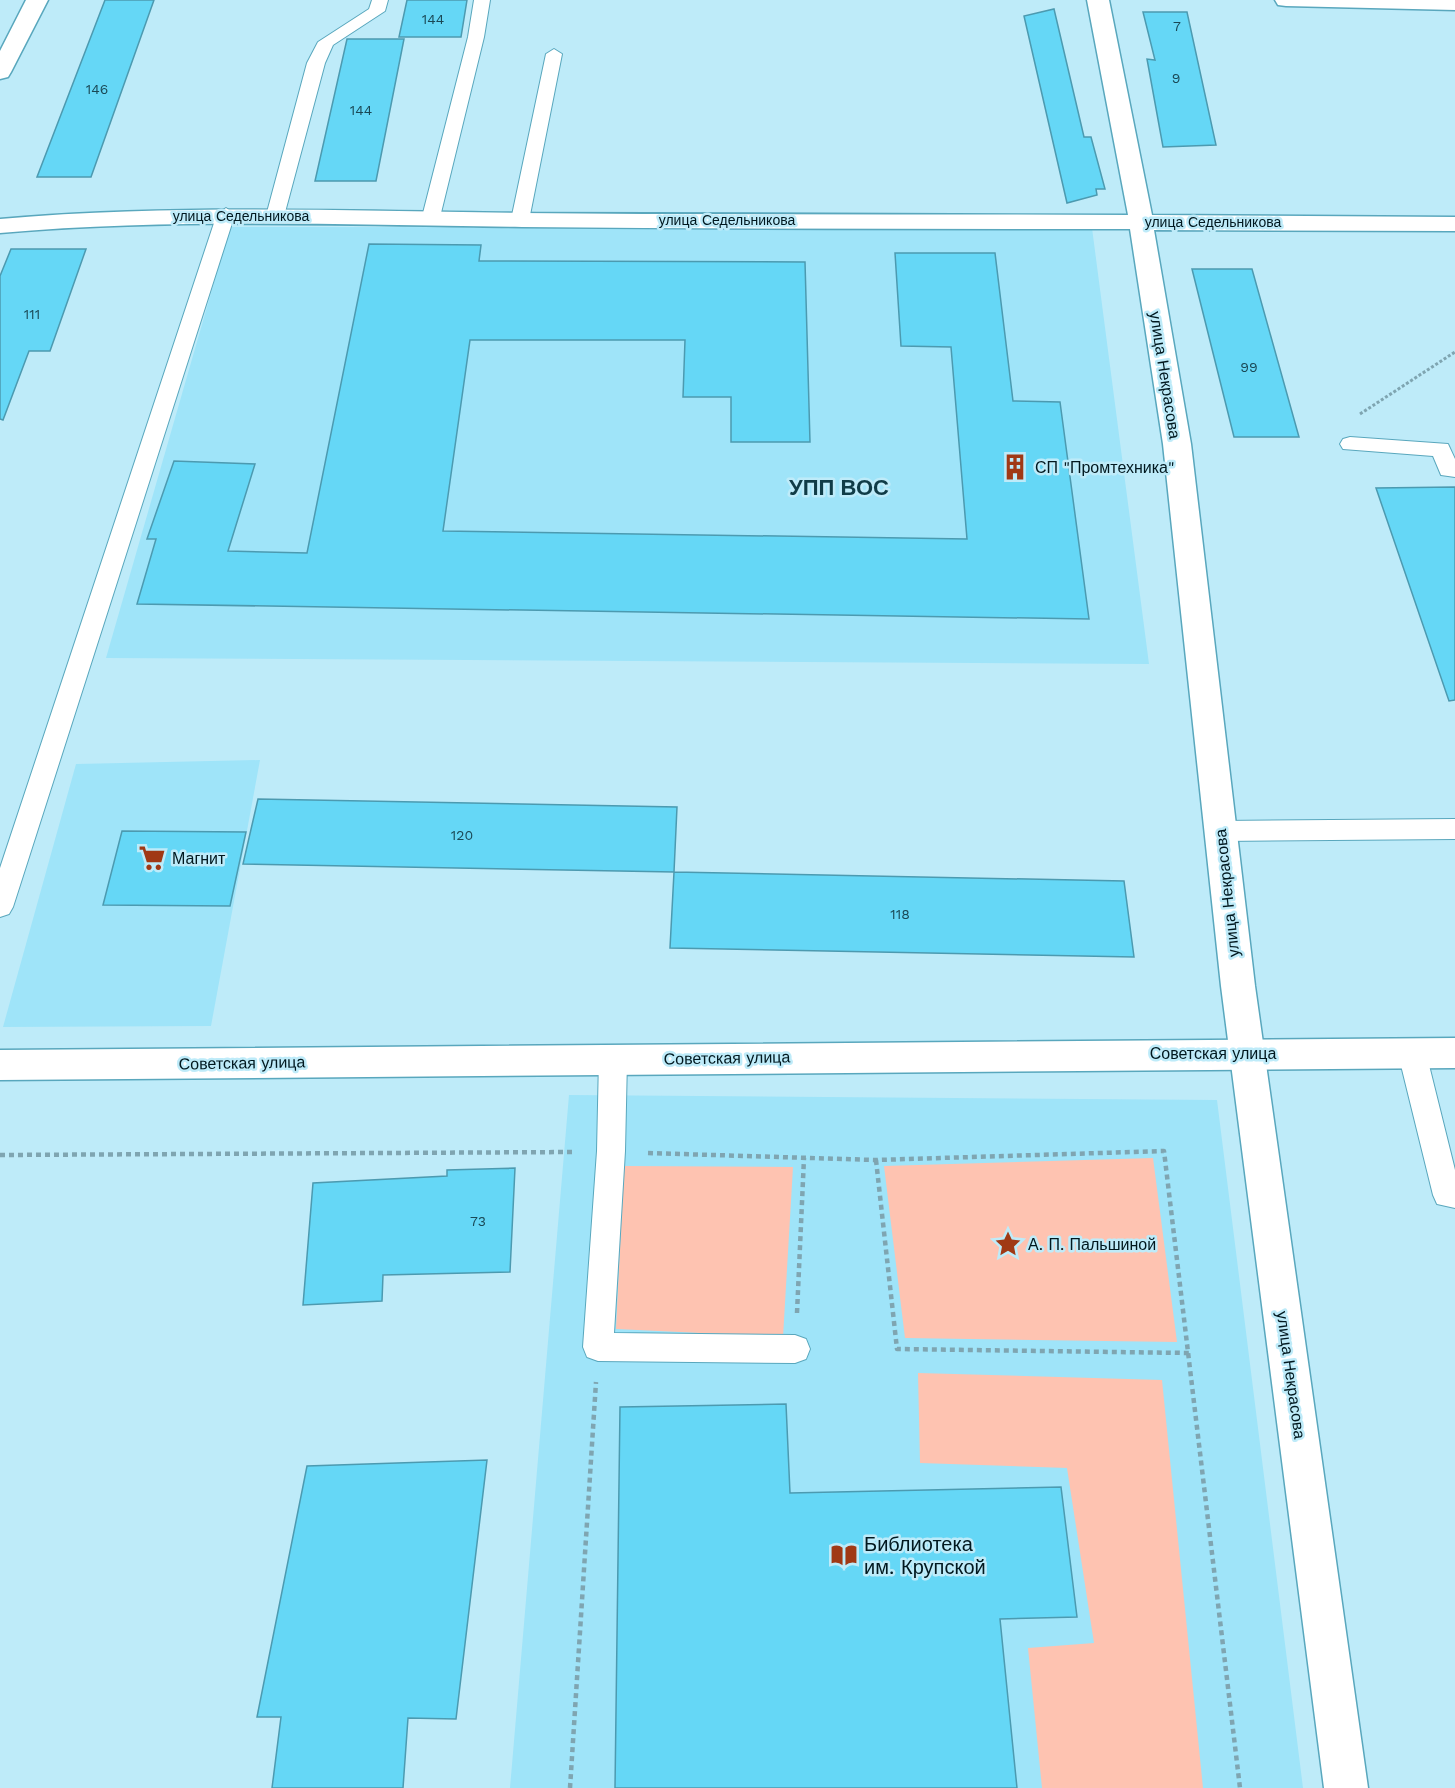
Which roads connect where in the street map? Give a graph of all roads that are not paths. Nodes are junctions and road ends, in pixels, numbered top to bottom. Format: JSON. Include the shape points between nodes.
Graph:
{"nodes":[{"id":1,"x":37,"y":0,"type":"edge"},
{"id":2,"x":380,"y":0,"type":"edge"},
{"id":3,"x":482,"y":0,"type":"edge"},
{"id":4,"x":1098,"y":0,"type":"edge"},
{"id":5,"x":1286,"y":0,"type":"edge"},
{"id":6,"x":1455,"y":4,"type":"edge"},
{"id":7,"x":554,"y":54,"type":"dead end"},
{"id":8,"x":0,"y":72,"type":"edge"},
{"id":9,"x":226,"y":214,"type":"junction"},
{"id":10,"x":275,"y":216,"type":"junction"},
{"id":11,"x":431,"y":217,"type":"junction"},
{"id":12,"x":520,"y":220,"type":"junction"},
{"id":13,"x":1141,"y":222,"type":"junction"},
{"id":14,"x":1455,"y":224,"type":"edge"},
{"id":15,"x":0,"y":226,"type":"edge"},
{"id":16,"x":1350,"y":444,"type":"dead end"},
{"id":17,"x":1455,"y":470,"type":"edge"},
{"id":18,"x":1455,"y":829,"type":"edge"},
{"id":19,"x":1220,"y":831,"type":"junction"},
{"id":20,"x":0,"y":907,"type":"edge"},
{"id":21,"x":1247,"y":1053,"type":"junction"},
{"id":22,"x":1412,"y":1053,"type":"junction"},
{"id":23,"x":1455,"y":1053,"type":"edge"},
{"id":24,"x":613,"y":1059,"type":"junction"},
{"id":25,"x":0,"y":1065,"type":"edge"},
{"id":26,"x":1455,"y":1195,"type":"edge"},
{"id":27,"x":795,"y":1349,"type":"road end"},
{"id":28,"x":1346,"y":1788,"type":"edge"}],
"edges":[{"from":1,"to":8,"type":"street"},
{"from":2,"to":10,"type":"lane","via":[[377,11],[326,42],[316,63]]},
{"from":3,"to":11,"type":"lane"},
{"from":4,"to":13,"type":"street","name":"улица Некрасова"},
{"from":5,"to":6,"type":"street"},
{"from":7,"to":12,"type":"lane"},
{"from":9,"to":10,"type":"street","name":"улица Седельникова"},
{"from":9,"to":15,"type":"street","name":"улица Седельникова","via":[[51,220]]},
{"from":9,"to":20,"type":"lane"},
{"from":10,"to":11,"type":"street","name":"улица Седельникова"},
{"from":11,"to":12,"type":"street","name":"улица Седельникова"},
{"from":12,"to":13,"type":"street","name":"улица Седельникова"},
{"from":13,"to":14,"type":"street","name":"улица Седельникова"},
{"from":13,"to":19,"type":"street","name":"улица Некрасова","via":[[1177,444]]},
{"from":16,"to":17,"type":"lane","via":[[1441,449],[1448,470]]},
{"from":18,"to":19,"type":"lane"},
{"from":19,"to":21,"type":"street","name":"улица Некрасова"},
{"from":21,"to":22,"type":"street","name":"Советская улица"},
{"from":21,"to":24,"type":"street","name":"Советская улица"},
{"from":21,"to":28,"type":"street","name":"улица Некрасова"},
{"from":22,"to":23,"type":"street","name":"Советская улица"},
{"from":22,"to":26,"type":"lane","via":[[1447,1195]]},
{"from":24,"to":25,"type":"street","name":"Советская улица"},
{"from":24,"to":27,"type":"lane","via":[[598,1347]]}]}
